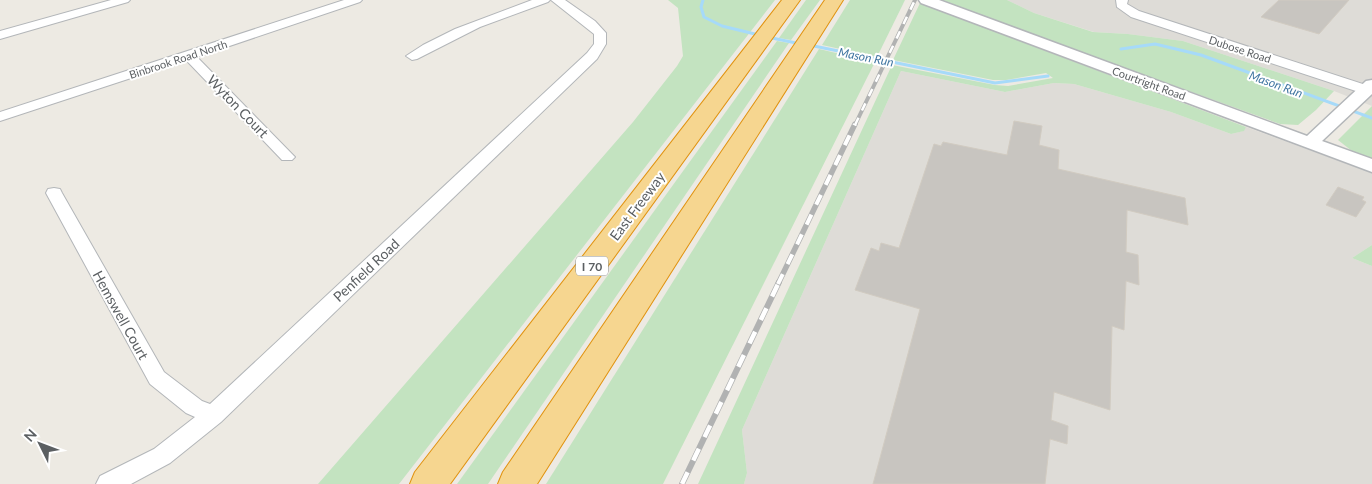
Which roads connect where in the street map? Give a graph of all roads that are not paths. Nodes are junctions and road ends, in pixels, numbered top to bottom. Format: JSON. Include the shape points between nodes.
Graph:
{"nodes":[{"id":1,"x":124,"y":0,"type":"edge"},
{"id":2,"x":356,"y":0,"type":"edge"},
{"id":3,"x":544,"y":0,"type":"edge"},
{"id":4,"x":557,"y":0,"type":"edge"},
{"id":5,"x":791,"y":0,"type":"edge"},
{"id":6,"x":834,"y":0,"type":"edge"},
{"id":7,"x":926,"y":0,"type":"edge"},
{"id":8,"x":1122,"y":0,"type":"edge"},
{"id":9,"x":0,"y":35,"type":"edge"},
{"id":10,"x":188,"y":55,"type":"junction"},
{"id":11,"x":412,"y":56,"type":"dead end"},
{"id":12,"x":1369,"y":88,"type":"edge"},
{"id":13,"x":0,"y":117,"type":"edge"},
{"id":14,"x":1310,"y":143,"type":"junction"},
{"id":15,"x":287,"y":157,"type":"dead end"},
{"id":16,"x":1372,"y":166,"type":"edge"},
{"id":17,"x":54,"y":193,"type":"dead end"},
{"id":18,"x":213,"y":415,"type":"junction"},
{"id":19,"x":108,"y":484,"type":"edge"},
{"id":20,"x":428,"y":484,"type":"edge"},
{"id":21,"x":516,"y":484,"type":"edge"}],
"edges":[{"from":1,"to":9,"type":"street"},
{"from":2,"to":10,"type":"street","name":"Binbrook Road North"},
{"from":3,"to":11,"type":"street","via":[[489,18]]},
{"from":4,"to":18,"type":"street","name":"Penfield Road","via":[[600,33],[600,44],[592,56]]},
{"from":5,"to":20,"type":"highway","name":"East Freeway","number":"I 70"},
{"from":6,"to":21,"type":"highway"},
{"from":7,"to":14,"type":"street","name":"Courtright Road"},
{"from":8,"to":12,"type":"street","name":"Dubose Road","via":[[1121,5],[1135,14]]},
{"from":10,"to":13,"type":"street","name":"Binbrook Road North"},
{"from":10,"to":15,"type":"street","name":"Wyton Court"},
{"from":12,"to":14,"type":"street"},
{"from":14,"to":16,"type":"street","name":"Courtright Road"},
{"from":17,"to":18,"type":"street","name":"Hemswell Court","via":[[157,378],[194,407]]},
{"from":18,"to":19,"type":"street","name":"Penfield Road","via":[[162,456]]}]}
